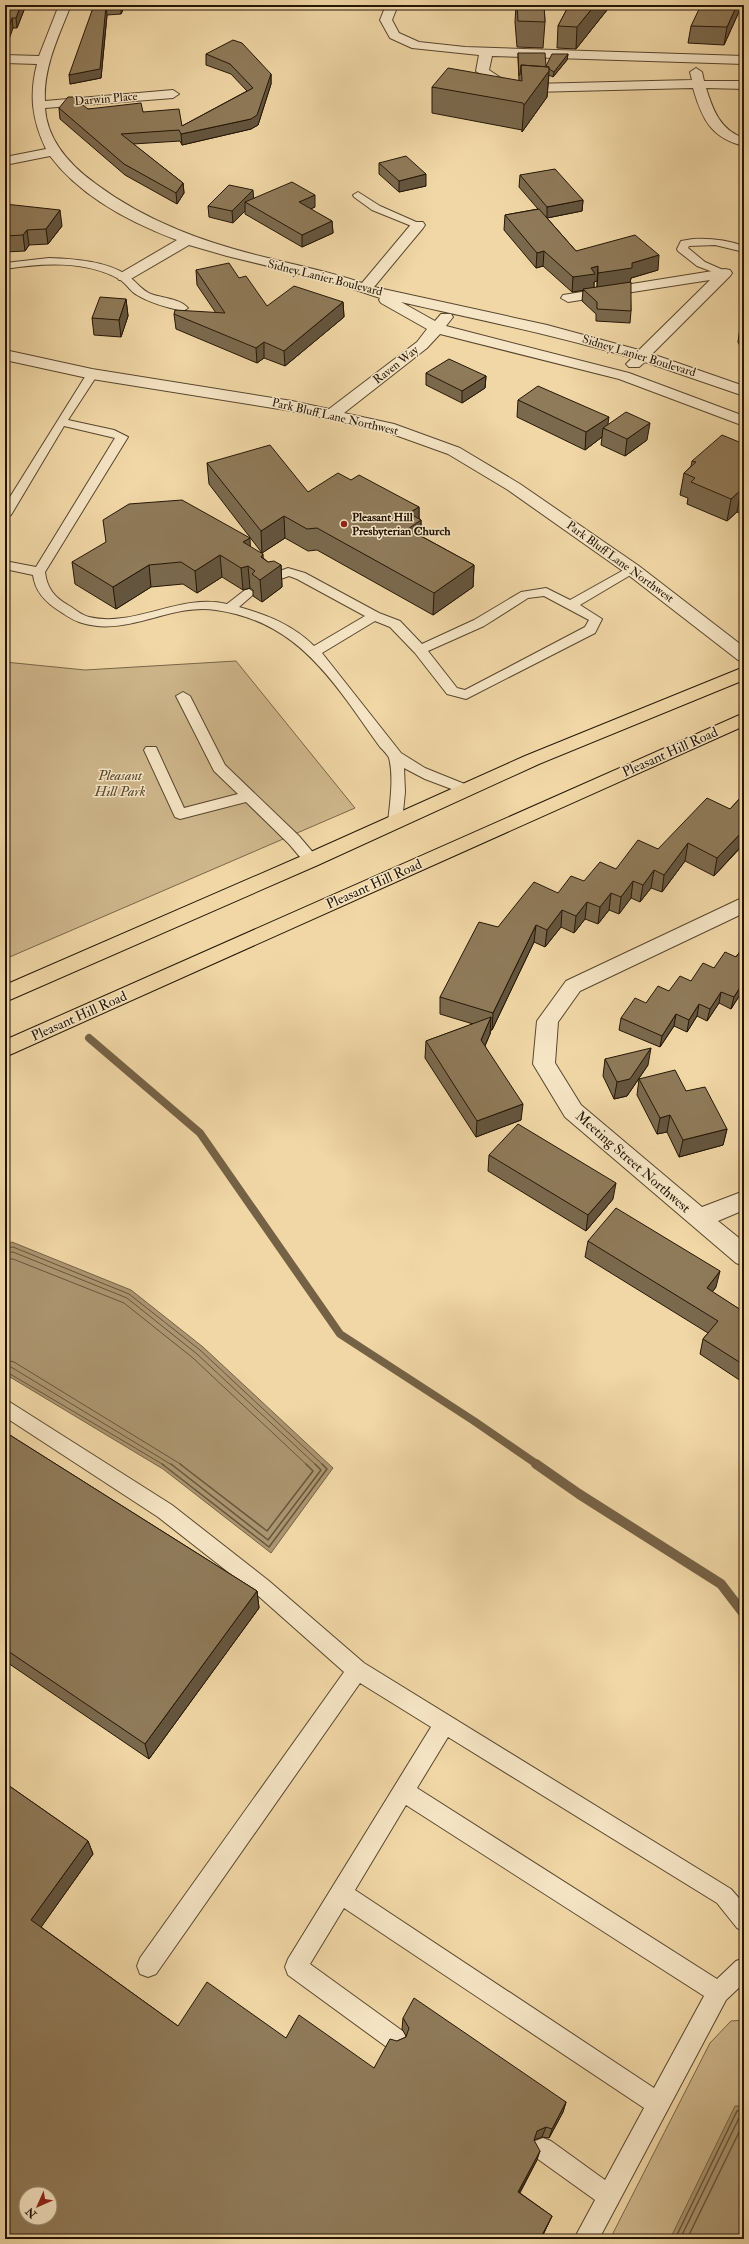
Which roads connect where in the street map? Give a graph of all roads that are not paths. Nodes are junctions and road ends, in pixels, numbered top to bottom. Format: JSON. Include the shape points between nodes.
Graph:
{"nodes":[{"id":1,"x":65,"y":5,"type":"edge"},
{"id":2,"x":392,"y":5,"type":"edge"},
{"id":3,"x":486,"y":53,"type":"junction"},
{"id":4,"x":5,"y":59,"type":"edge"},
{"id":5,"x":694,"y":59,"type":"junction"},
{"id":6,"x":42,"y":60,"type":"junction"},
{"id":7,"x":744,"y":60,"type":"edge"},
{"id":8,"x":698,"y":84,"type":"junction"},
{"id":9,"x":744,"y":85,"type":"edge"},
{"id":10,"x":173,"y":94,"type":"dead end"},
{"id":11,"x":39,"y":105,"type":"junction"},
{"id":12,"x":744,"y":142,"type":"edge"},
{"id":13,"x":54,"y":151,"type":"junction"},
{"id":14,"x":5,"y":161,"type":"edge"},
{"id":15,"x":358,"y":195,"type":"dead end"},
{"id":16,"x":418,"y":225,"type":"joint"},
{"id":17,"x":187,"y":240,"type":"junction"},
{"id":18,"x":744,"y":249,"type":"edge"},
{"id":19,"x":5,"y":266,"type":"edge"},
{"id":20,"x":725,"y":273,"type":"junction"},
{"id":21,"x":124,"y":277,"type":"junction"},
{"id":22,"x":365,"y":289,"type":"junction"},
{"id":23,"x":568,"y":298,"type":"dead end"},
{"id":24,"x":183,"y":308,"type":"dead end"},
{"id":25,"x":452,"y":308,"type":"junction"},
{"id":26,"x":438,"y":329,"type":"junction"},
{"id":27,"x":5,"y":355,"type":"edge"},
{"id":28,"x":641,"y":355,"type":"junction"},
{"id":29,"x":92,"y":374,"type":"junction"},
{"id":30,"x":624,"y":376,"type":"junction"},
{"id":31,"x":744,"y":391,"type":"edge"},
{"id":32,"x":331,"y":415,"type":"junction"},
{"id":33,"x":61,"y":422,"type":"junction"},
{"id":34,"x":744,"y":422,"type":"edge"},
{"id":35,"x":5,"y":515,"type":"edge"},
{"id":36,"x":5,"y":564,"type":"edge"},
{"id":37,"x":633,"y":570,"type":"junction"},
{"id":38,"x":39,"y":572,"type":"junction"},
{"id":39,"x":270,"y":580,"type":"edge"},
{"id":40,"x":249,"y":593,"type":"dead end"},
{"id":41,"x":570,"y":605,"type":"junction"},
{"id":42,"x":229,"y":609,"type":"junction"},
{"id":43,"x":374,"y":616,"type":"junction"},
{"id":44,"x":420,"y":650,"type":"junction"},
{"id":45,"x":315,"y":651,"type":"junction"},
{"id":46,"x":744,"y":656,"type":"edge"},
{"id":47,"x":744,"y":673,"type":"edge"},
{"id":48,"x":183,"y":696,"type":"dead end"},
{"id":49,"x":744,"y":719,"type":"edge"},
{"id":50,"x":151,"y":750,"type":"dead end"},
{"id":51,"x":396,"y":756,"type":"junction"},
{"id":52,"x":467,"y":790,"type":"junction"},
{"id":53,"x":249,"y":796,"type":"junction"},
{"id":54,"x":395,"y":822,"type":"junction"},
{"id":55,"x":311,"y":860,"type":"junction"},
{"id":56,"x":744,"y":904,"type":"edge"},
{"id":57,"x":5,"y":994,"type":"edge"},
{"id":58,"x":5,"y":1049,"type":"edge"},
{"id":59,"x":744,"y":1200,"type":"edge"},
{"id":60,"x":698,"y":1219,"type":"junction"},
{"id":61,"x":744,"y":1256,"type":"edge"},
{"id":62,"x":5,"y":1408,"type":"edge"},
{"id":63,"x":356,"y":1670,"type":"junction"},
{"id":64,"x":444,"y":1723,"type":"junction"},
{"id":65,"x":403,"y":1791,"type":"junction"},
{"id":66,"x":341,"y":1893,"type":"junction"},
{"id":67,"x":744,"y":1921,"type":"edge"},
{"id":68,"x":148,"y":1966,"type":"dead end"},
{"id":69,"x":744,"y":1969,"type":"edge"},
{"id":70,"x":718,"y":1992,"type":"junction"},
{"id":71,"x":396,"y":2040,"type":"edge"},
{"id":72,"x":658,"y":2104,"type":"junction"},
{"id":73,"x":543,"y":2149,"type":"edge"},
{"id":74,"x":609,"y":2196,"type":"junction"},
{"id":75,"x":586,"y":2239,"type":"edge"}],
"edges":[{"from":1,"to":6,"type":"street","name":"Sidney Lanier Boulevard"},
{"from":2,"to":3,"type":"street","via":[[386,20],[394,35],[416,45]]},
{"from":3,"to":5,"type":"street"},
{"from":3,"to":8,"type":"street","via":[[482,71],[500,83],[526,87]]},
{"from":4,"to":6,"type":"street"},
{"from":5,"to":7,"type":"street"},
{"from":5,"to":8,"type":"street"},
{"from":6,"to":11,"type":"street","name":"Sidney Lanier Boulevard","via":[[37,83]]},
{"from":8,"to":9,"type":"street"},
{"from":8,"to":12,"type":"street","via":[[713,121],[724,134]]},
{"from":10,"to":11,"type":"street","name":"Darwin Place"},
{"from":11,"to":13,"type":"street","name":"Sidney Lanier Boulevard","via":[[42,128]]},
{"from":13,"to":14,"type":"street"},
{"from":13,"to":17,"type":"street","name":"Sidney Lanier Boulevard","via":[[71,171],[103,197],[150,224]]},
{"from":15,"to":16,"type":"lane","via":[[376,208]]},
{"from":16,"to":22,"type":"street"},
{"from":17,"to":21,"type":"street"},
{"from":17,"to":22,"type":"street","name":"Sidney Lanier Boulevard","via":[[266,263],[332,277]]},
{"from":18,"to":20,"type":"lane","via":[[726,243],[702,240],[685,243],[682,249],[701,264]]},
{"from":19,"to":21,"type":"lane","via":[[20,263],[76,263],[99,267]]},
{"from":20,"to":23,"type":"street"},
{"from":20,"to":28,"type":"street"},
{"from":21,"to":24,"type":"lane","via":[[137,291]]},
{"from":22,"to":25,"type":"street","name":"Sidney Lanier Boulevard"},
{"from":22,"to":26,"type":"street"},
{"from":25,"to":26,"type":"street","name":"Raven Way"},
{"from":25,"to":28,"type":"street","name":"Sidney Lanier Boulevard","via":[[573,336]]},
{"from":26,"to":30,"type":"street"},
{"from":26,"to":32,"type":"street","name":"Raven Way","via":[[422,345]]},
{"from":27,"to":29,"type":"street","name":"Park Bluff Lane Northwest"},
{"from":28,"to":30,"type":"street"},
{"from":28,"to":31,"type":"street","name":"Sidney Lanier Boulevard"},
{"from":29,"to":32,"type":"street","name":"Park Bluff Lane Northwest","via":[[292,406]]},
{"from":29,"to":33,"type":"lane"},
{"from":30,"to":34,"type":"street"},
{"from":32,"to":37,"type":"street","name":"Park Bluff Lane Northwest","via":[[388,427],[454,452],[514,487]]},
{"from":33,"to":35,"type":"lane"},
{"from":33,"to":38,"type":"lane","via":[[122,437]]},
{"from":36,"to":38,"type":"lane"},
{"from":37,"to":41,"type":"lane"},
{"from":37,"to":46,"type":"street","name":"Park Bluff Lane Northwest"},
{"from":38,"to":42,"type":"lane","via":[[45,595],[88,621],[112,624],[155,612],[205,605]]},
{"from":39,"to":43,"type":"lane","via":[[288,572],[301,576]]},
{"from":40,"to":42,"type":"lane"},
{"from":41,"to":44,"type":"lane","via":[[546,592],[525,595],[479,623]]},
{"from":41,"to":44,"type":"lane","via":[[596,618],[590,630],[466,695],[452,691]]},
{"from":42,"to":45,"type":"lane","via":[[264,618],[289,631]]},
{"from":43,"to":44,"type":"lane","via":[[395,624]]},
{"from":43,"to":45,"type":"lane"},
{"from":45,"to":51,"type":"lane"},
{"from":47,"to":52,"type":"highway","via":[[532,760]]},
{"from":48,"to":53,"type":"lane","via":[[219,768]]},
{"from":49,"to":58,"type":"highway","name":"Pleasant Hill Road"},
{"from":50,"to":53,"type":"lane","via":[[180,814]]},
{"from":51,"to":52,"type":"lane","via":[[432,777]]},
{"from":51,"to":54,"type":"lane","via":[[398,792]]},
{"from":52,"to":54,"type":"highway"},
{"from":53,"to":55,"type":"lane"},
{"from":54,"to":55,"type":"highway"},
{"from":55,"to":57,"type":"highway"},
{"from":56,"to":60,"type":"street","name":"Meeting Street Northwest","via":[[573,986],[548,1021],[544,1064],[573,1111]]},
{"from":59,"to":60,"type":"street"},
{"from":60,"to":61,"type":"street","name":"Meeting Street Northwest"},
{"from":62,"to":63,"type":"lane","via":[[165,1511],[262,1587]]},
{"from":63,"to":64,"type":"lane"},
{"from":63,"to":68,"type":"lane"},
{"from":64,"to":65,"type":"lane"},
{"from":64,"to":67,"type":"lane","via":[[724,1896]]},
{"from":65,"to":66,"type":"lane"},
{"from":65,"to":70,"type":"lane"},
{"from":66,"to":71,"type":"lane","via":[[296,1967]]},
{"from":66,"to":72,"type":"lane"},
{"from":69,"to":70,"type":"lane"},
{"from":70,"to":72,"type":"lane"},
{"from":72,"to":74,"type":"lane"},
{"from":73,"to":74,"type":"lane"},
{"from":74,"to":75,"type":"lane"}]}
